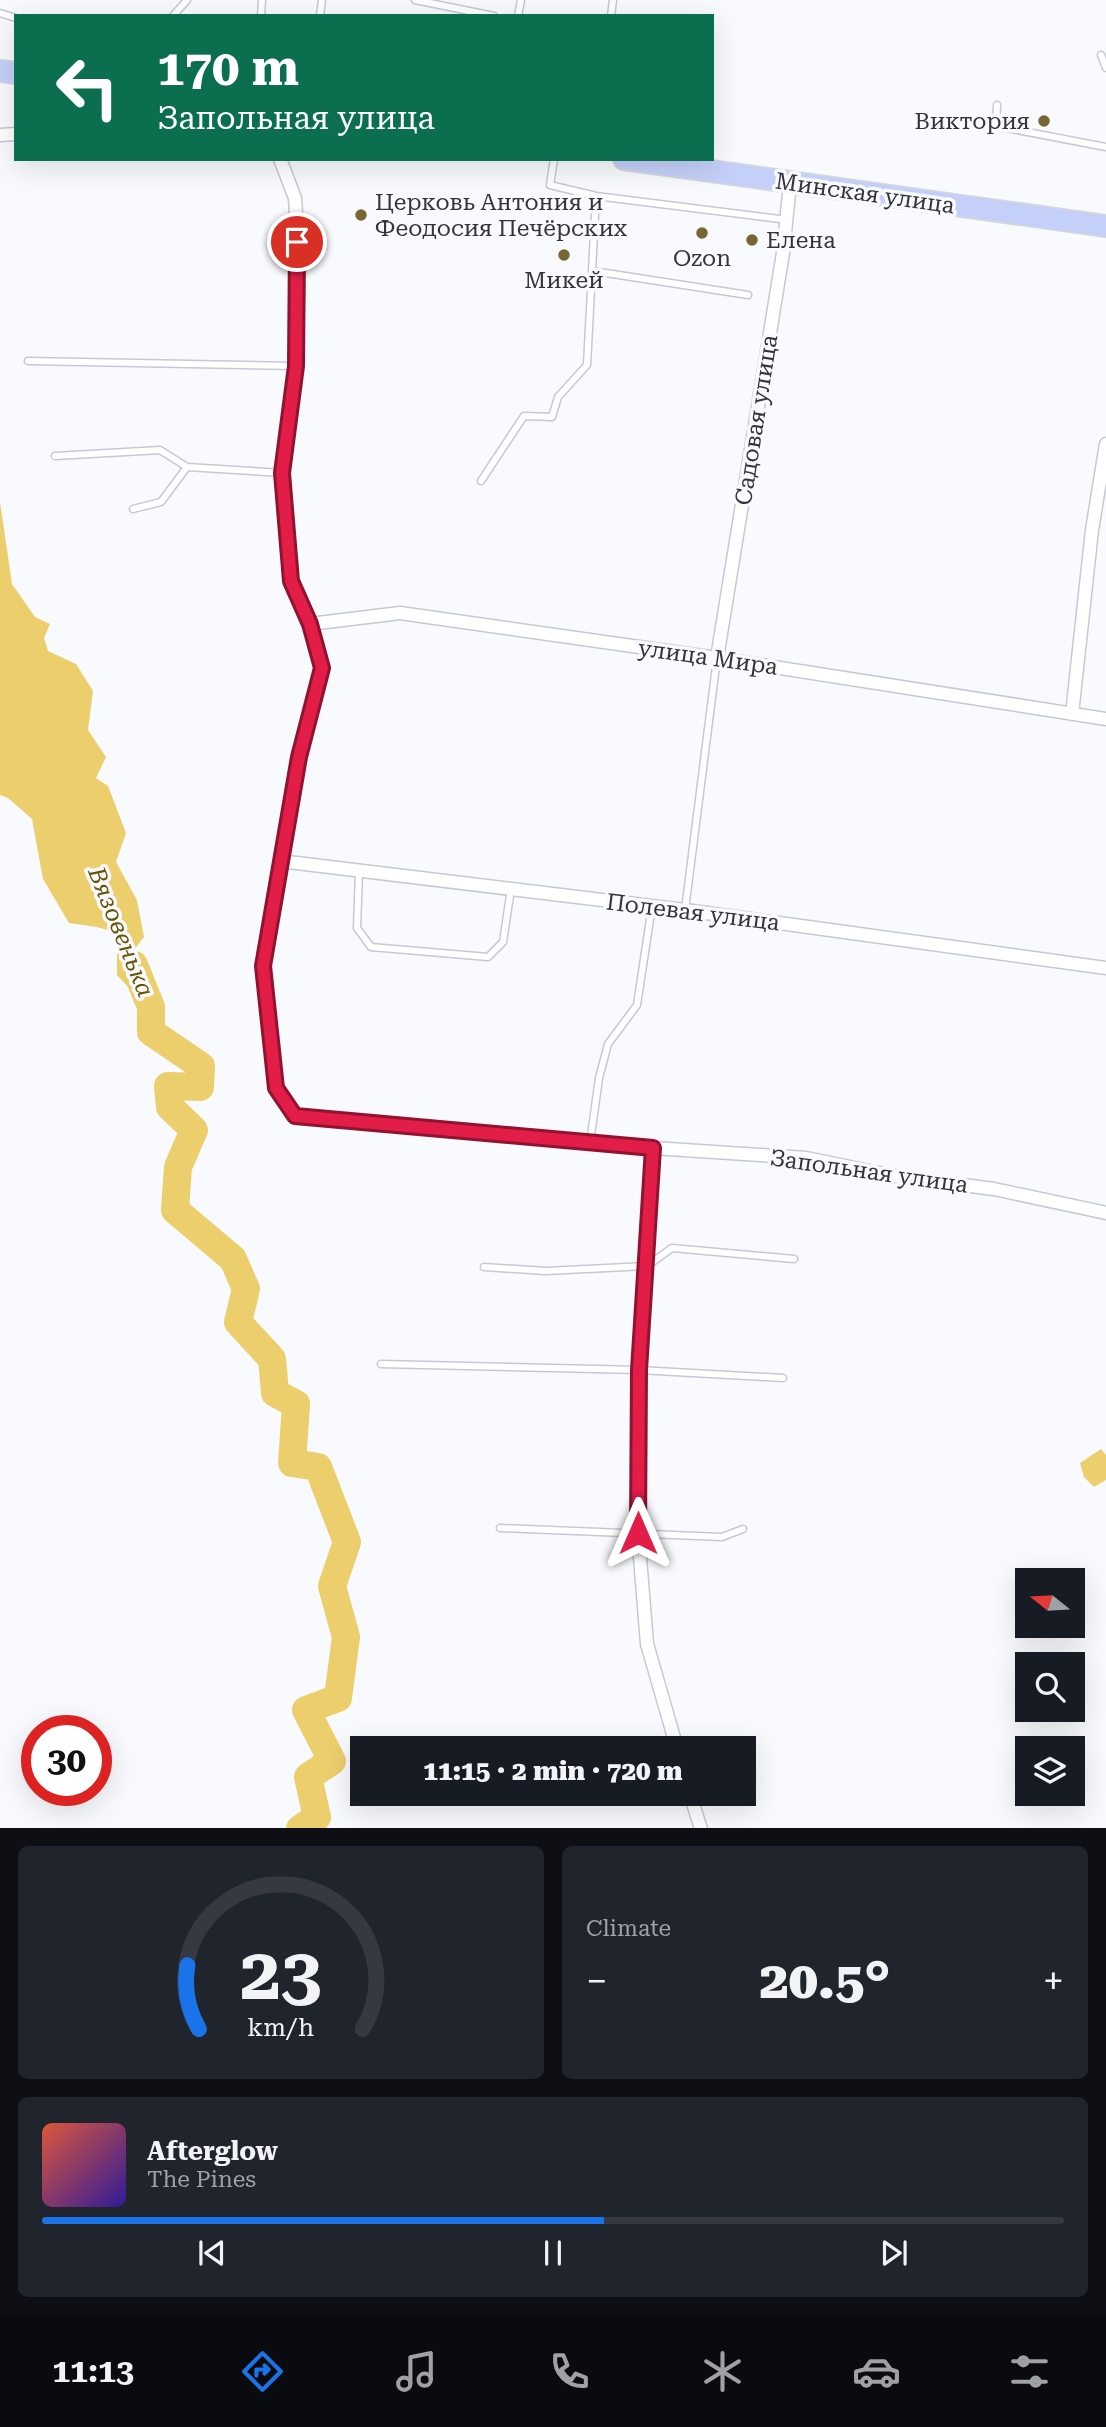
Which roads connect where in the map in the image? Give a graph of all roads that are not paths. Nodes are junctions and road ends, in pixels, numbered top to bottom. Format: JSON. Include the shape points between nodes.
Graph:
{"nodes":[{"id":1,"x":187,"y":0,"type":"edge"},
{"id":2,"x":415,"y":0,"type":"edge"},
{"id":3,"x":175,"y":14,"type":"edge"},
{"id":4,"x":484,"y":14,"type":"edge"},
{"id":5,"x":1101,"y":55,"type":"dead end"},
{"id":6,"x":1106,"y":68,"type":"edge"},
{"id":7,"x":997,"y":105,"type":"dead end"},
{"id":8,"x":1106,"y":147,"type":"edge"},
{"id":9,"x":281,"y":161,"type":"edge"},
{"id":10,"x":554,"y":161,"type":"edge"},
{"id":11,"x":638,"y":161,"type":"edge"},
{"id":12,"x":790,"y":183,"type":"junction"},
{"id":13,"x":596,"y":196,"type":"junction"},
{"id":14,"x":788,"y":220,"type":"junction"},
{"id":15,"x":1106,"y":226,"type":"edge"},
{"id":16,"x":593,"y":271,"type":"junction"},
{"id":17,"x":748,"y":295,"type":"dead end"},
{"id":18,"x":28,"y":361,"type":"dead end"},
{"id":19,"x":296,"y":366,"type":"junction"},
{"id":20,"x":1106,"y":444,"type":"edge"},
{"id":21,"x":55,"y":456,"type":"dead end"},
{"id":22,"x":187,"y":467,"type":"junction"},
{"id":23,"x":282,"y":473,"type":"junction"},
{"id":24,"x":481,"y":481,"type":"dead end"},
{"id":25,"x":133,"y":509,"type":"dead end"},
{"id":26,"x":310,"y":624,"type":"junction"},
{"id":27,"x":717,"y":658,"type":"junction"},
{"id":28,"x":1072,"y":713,"type":"junction"},
{"id":29,"x":1106,"y":719,"type":"edge"},
{"id":30,"x":280,"y":861,"type":"junction"},
{"id":31,"x":359,"y":871,"type":"junction"},
{"id":32,"x":510,"y":889,"type":"junction"},
{"id":33,"x":652,"y":906,"type":"junction"},
{"id":34,"x":685,"y":909,"type":"junction"},
{"id":35,"x":1106,"y":968,"type":"edge"},
{"id":36,"x":590,"y":1143,"type":"junction"},
{"id":37,"x":653,"y":1148,"type":"junction"},
{"id":38,"x":1106,"y":1213,"type":"edge"},
{"id":39,"x":794,"y":1258,"type":"dead end"},
{"id":40,"x":647,"y":1266,"type":"junction"},
{"id":41,"x":484,"y":1268,"type":"dead end"},
{"id":42,"x":381,"y":1364,"type":"dead end"},
{"id":43,"x":639,"y":1370,"type":"junction"},
{"id":44,"x":783,"y":1378,"type":"dead end"},
{"id":45,"x":500,"y":1528,"type":"dead end"},
{"id":46,"x":743,"y":1529,"type":"dead end"},
{"id":47,"x":638,"y":1533,"type":"junction"},
{"id":48,"x":674,"y":1736,"type":"edge"},
{"id":49,"x":694,"y":1806,"type":"edge"},
{"id":50,"x":701,"y":1828,"type":"edge"}],
"edges":[{"from":1,"to":3,"type":"lane"},
{"from":2,"to":4,"type":"lane"},
{"from":5,"to":6,"type":"lane"},
{"from":7,"to":8,"type":"lane","via":[[996,127]]},
{"from":9,"to":19,"type":"street","via":[[295,198],[299,264]]},
{"from":10,"to":13,"type":"lane","via":[[550,185]]},
{"from":11,"to":12,"type":"main road","name":"Минская улица"},
{"from":12,"to":14,"type":"street","name":"Садовая улица"},
{"from":12,"to":15,"type":"main road","name":"Минская улица"},
{"from":13,"to":14,"type":"lane"},
{"from":13,"to":16,"type":"lane"},
{"from":14,"to":27,"type":"street","name":"Садовая улица"},
{"from":16,"to":17,"type":"lane"},
{"from":16,"to":24,"type":"lane","via":[[587,365],[558,397],[552,417],[524,416]]},
{"from":18,"to":19,"type":"lane"},
{"from":19,"to":23,"type":"street"},
{"from":20,"to":28,"type":"street"},
{"from":21,"to":22,"type":"lane","via":[[160,450]]},
{"from":22,"to":23,"type":"lane"},
{"from":22,"to":25,"type":"lane","via":[[160,502]]},
{"from":23,"to":26,"type":"street","via":[[291,581]]},
{"from":26,"to":27,"type":"street","name":"улица Мира","via":[[400,613]]},
{"from":26,"to":30,"type":"street","via":[[322,668],[299,757]]},
{"from":27,"to":28,"type":"street","name":"улица Мира"},
{"from":27,"to":34,"type":"lane"},
{"from":28,"to":29,"type":"street","name":"улица Мира"},
{"from":30,"to":31,"type":"street","name":"Полевая улица"},
{"from":30,"to":36,"type":"street","name":"Запольная улица","via":[[263,966],[276,1088],[295,1116]]},
{"from":31,"to":32,"type":"street","name":"Полевая улица"},
{"from":31,"to":32,"type":"lane","via":[[357,929],[371,947],[488,957],[503,942]]},
{"from":32,"to":33,"type":"street","name":"Полевая улица"},
{"from":33,"to":34,"type":"street","name":"Полевая улица"},
{"from":33,"to":36,"type":"lane","via":[[637,1005],[608,1044]]},
{"from":34,"to":35,"type":"street","name":"Полевая улица"},
{"from":36,"to":37,"type":"street","name":"Запольная улица"},
{"from":37,"to":38,"type":"street","name":"Запольная улица","via":[[806,1158]]},
{"from":37,"to":40,"type":"street"},
{"from":39,"to":40,"type":"lane","via":[[672,1248]]},
{"from":40,"to":41,"type":"lane","via":[[545,1271]]},
{"from":40,"to":43,"type":"street"},
{"from":42,"to":43,"type":"lane"},
{"from":43,"to":44,"type":"lane"},
{"from":43,"to":47,"type":"street"},
{"from":45,"to":47,"type":"lane"},
{"from":46,"to":47,"type":"lane","via":[[722,1537]]},
{"from":47,"to":48,"type":"street","via":[[647,1644]]},
{"from":49,"to":50,"type":"street"}]}
